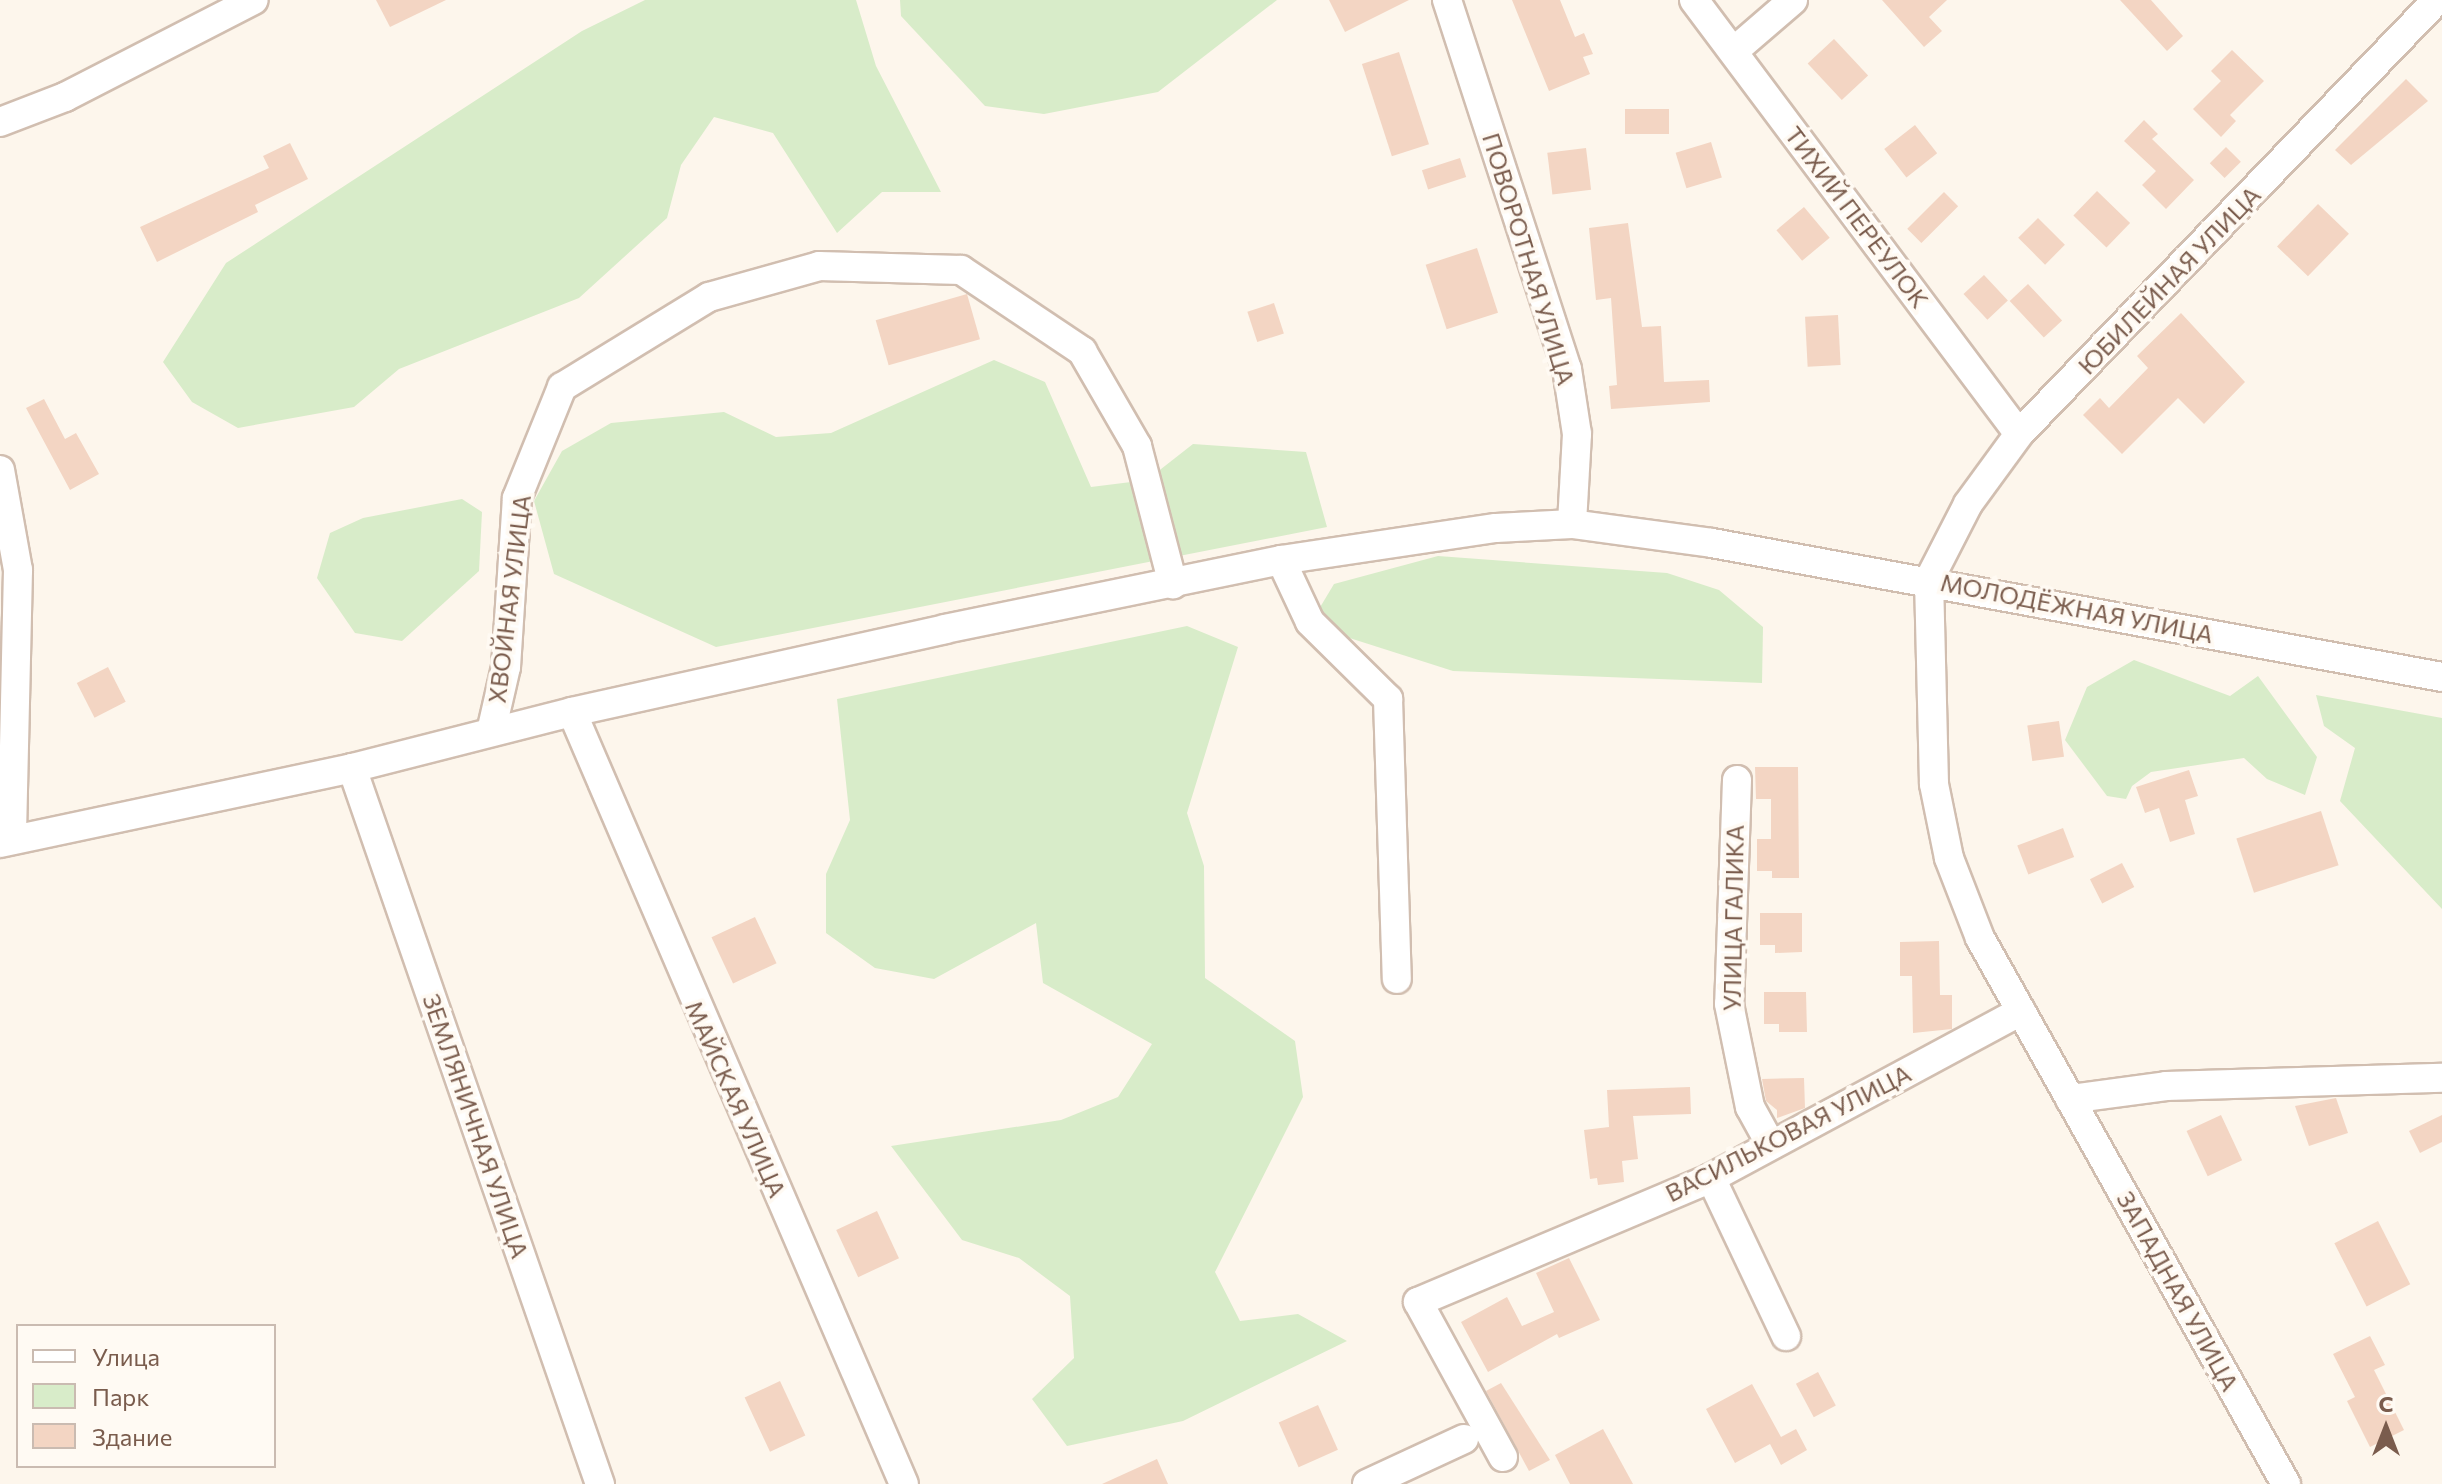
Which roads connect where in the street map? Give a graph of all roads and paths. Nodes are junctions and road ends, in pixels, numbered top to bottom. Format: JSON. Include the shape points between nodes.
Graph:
{"nodes":[{"id":1,"x":254,"y":0,"type":"edge"},
{"id":2,"x":1447,"y":0,"type":"edge"},
{"id":3,"x":1694,"y":0,"type":"edge"},
{"id":4,"x":1793,"y":0,"type":"edge"},
{"id":5,"x":2437,"y":0,"type":"edge"},
{"id":6,"x":1734,"y":51,"type":"junction"},
{"id":7,"x":0,"y":122,"type":"edge"},
{"id":8,"x":2019,"y":434,"type":"junction"},
{"id":9,"x":0,"y":470,"type":"edge"},
{"id":10,"x":1572,"y":524,"type":"junction"},
{"id":11,"x":1281,"y":560,"type":"junction"},
{"id":12,"x":1929,"y":580,"type":"junction"},
{"id":13,"x":1173,"y":584,"type":"junction"},
{"id":14,"x":2442,"y":677,"type":"edge"},
{"id":15,"x":572,"y":712,"type":"junction"},
{"id":16,"x":491,"y":732,"type":"junction"},
{"id":17,"x":352,"y":768,"type":"junction"},
{"id":18,"x":1737,"y":780,"type":"dead end"},
{"id":19,"x":6,"y":842,"type":"edge"},
{"id":20,"x":1397,"y":979,"type":"dead end"},
{"id":21,"x":2021,"y":1011,"type":"junction"},
{"id":22,"x":2442,"y":1078,"type":"edge"},
{"id":23,"x":2070,"y":1099,"type":"junction"},
{"id":24,"x":1771,"y":1145,"type":"junction"},
{"id":25,"x":1711,"y":1178,"type":"junction"},
{"id":26,"x":1786,"y":1336,"type":"dead end"},
{"id":27,"x":1464,"y":1439,"type":"dead end"},
{"id":28,"x":1503,"y":1457,"type":"dead end"},
{"id":29,"x":600,"y":1484,"type":"edge"},
{"id":30,"x":904,"y":1484,"type":"edge"},
{"id":31,"x":1367,"y":1484,"type":"edge"},
{"id":32,"x":2286,"y":1484,"type":"edge"}],
"edges":[{"from":1,"to":7,"type":"street","via":[[65,97]]},
{"from":2,"to":10,"type":"street","name":"ПОВОРОТНАЯ УЛИЦА","via":[[1567,369],[1577,434]]},
{"from":3,"to":6,"type":"street","name":"ТИХИЙ ПЕРЕУЛОК"},
{"from":4,"to":6,"type":"street"},
{"from":5,"to":8,"type":"street","name":"ЮБИЛЕЙНАЯ УЛИЦА"},
{"from":6,"to":8,"type":"street","name":"ТИХИЙ ПЕРЕУЛОК"},
{"from":8,"to":12,"type":"street","name":"ЮБИЛЕЙНАЯ УЛИЦА","via":[[1968,504]]},
{"from":9,"to":19,"type":"street","via":[[18,570]]},
{"from":10,"to":11,"type":"street","name":"МОЛОДЁЖНАЯ УЛИЦА","via":[[1411,538]]},
{"from":10,"to":12,"type":"street","name":"МОЛОДЁЖНАЯ УЛИЦА"},
{"from":11,"to":13,"type":"street","name":"МОЛОДЁЖНАЯ УЛИЦА"},
{"from":11,"to":20,"type":"street","via":[[1310,622],[1388,699]]},
{"from":12,"to":14,"type":"street","name":"МОЛОДЁЖНАЯ УЛИЦА"},
{"from":12,"to":21,"type":"street","name":"ЗАПАДНАЯ УЛИЦА","via":[[1934,784],[1949,858],[1980,938]]},
{"from":13,"to":15,"type":"street","name":"МОЛОДЁЖНАЯ УЛИЦА"},
{"from":13,"to":16,"type":"street","name":"ХВОЙНАЯ УЛИЦА","via":[[1137,446],[1082,351],[961,270],[819,266],[709,297],[562,387],[517,498],[506,667]]},
{"from":15,"to":16,"type":"street","name":"МОЛОДЁЖНАЯ УЛИЦА"},
{"from":15,"to":30,"type":"street","name":"МАЙСКАЯ УЛИЦА"},
{"from":16,"to":17,"type":"street","name":"МОЛОДЁЖНАЯ УЛИЦА"},
{"from":17,"to":19,"type":"street","name":"МОЛОДЁЖНАЯ УЛИЦА"},
{"from":17,"to":29,"type":"street","name":"ЗЕМЛЯНИЧНАЯ УЛИЦА"},
{"from":18,"to":24,"type":"street","name":"УЛИЦА ГАЛИКА","via":[[1729,1004],[1750,1107]]},
{"from":21,"to":23,"type":"street","name":"ЗАПАДНАЯ УЛИЦА"},
{"from":21,"to":24,"type":"street","name":"ВАСИЛЬКОВАЯ УЛИЦА"},
{"from":22,"to":23,"type":"street","via":[[2213,1083]]},
{"from":23,"to":32,"type":"street","name":"ЗАПАДНАЯ УЛИЦА"},
{"from":24,"to":25,"type":"street","name":"ВАСИЛЬКОВАЯ УЛИЦА"},
{"from":25,"to":26,"type":"street"},
{"from":25,"to":28,"type":"street","name":"ВАСИЛЬКОВАЯ УЛИЦА","via":[[1418,1302]]},
{"from":27,"to":31,"type":"street"}]}
